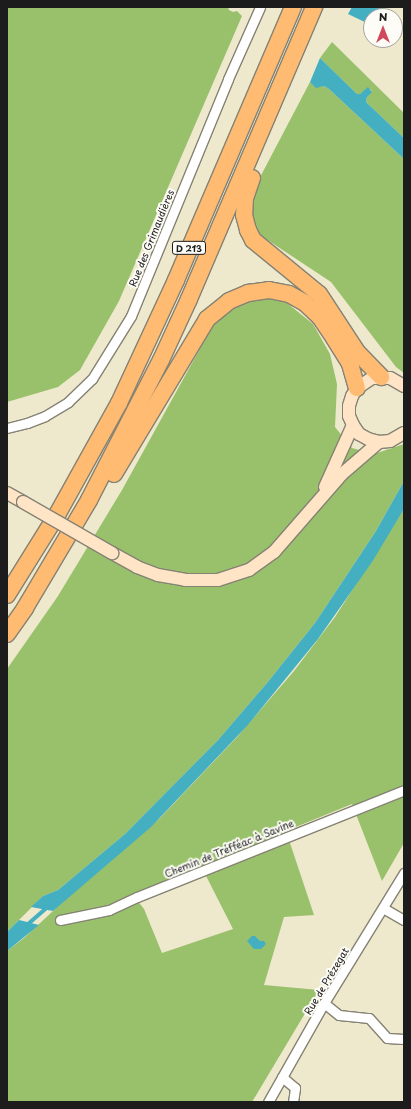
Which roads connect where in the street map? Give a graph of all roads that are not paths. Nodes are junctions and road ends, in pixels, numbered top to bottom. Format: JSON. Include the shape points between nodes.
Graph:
{"nodes":[{"id":1,"x":260,"y":7,"type":"edge"},
{"id":2,"x":293,"y":7,"type":"edge"},
{"id":3,"x":314,"y":7,"type":"edge"},
{"id":4,"x":273,"y":102,"type":"junction"},
{"id":5,"x":381,"y":377,"type":"junction"},
{"id":6,"x":404,"y":386,"type":"edge"},
{"id":7,"x":357,"y":388,"type":"junction"},
{"id":8,"x":353,"y":425,"type":"junction"},
{"id":9,"x":7,"y":428,"type":"edge"},
{"id":10,"x":404,"y":433,"type":"edge"},
{"id":11,"x":379,"y":442,"type":"junction"},
{"id":12,"x":7,"y":493,"type":"edge"},
{"id":13,"x":319,"y":499,"type":"junction"},
{"id":14,"x":89,"y":500,"type":"junction"},
{"id":15,"x":24,"y":568,"type":"junction"},
{"id":16,"x":7,"y":579,"type":"edge"},
{"id":17,"x":7,"y":595,"type":"edge"},
{"id":18,"x":7,"y":634,"type":"edge"},
{"id":19,"x":404,"y":790,"type":"edge"},
{"id":20,"x":404,"y":873,"type":"edge"},
{"id":21,"x":383,"y":908,"type":"junction"},
{"id":22,"x":60,"y":920,"type":"dead end"},
{"id":23,"x":404,"y":920,"type":"edge"},
{"id":24,"x":324,"y":1003,"type":"junction"},
{"id":25,"x":404,"y":1039,"type":"edge"},
{"id":26,"x":282,"y":1077,"type":"junction"},
{"id":27,"x":268,"y":1102,"type":"edge"},
{"id":28,"x":293,"y":1102,"type":"edge"}],
"edges":[{"from":1,"to":9,"type":"street","name":"Rue des Grimaudières","via":[[131,316],[92,379],[68,402],[45,416]]},
{"from":2,"to":15,"type":"highway","number":"D 213","via":[[176,280],[119,403]]},
{"from":3,"to":4,"type":"highway","number":"D 213"},
{"from":4,"to":5,"type":"highway","via":[[275,123],[244,198],[244,215],[248,230],[253,240],[319,294],[357,352]]},
{"from":4,"to":14,"type":"highway","number":"D 213","via":[[190,299]]},
{"from":5,"to":6,"type":"street","via":[[390,378]]},
{"from":5,"to":7,"type":"street","via":[[372,378]]},
{"from":7,"to":8,"type":"street","via":[[349,406],[349,416]]},
{"from":7,"to":14,"type":"highway","via":[[350,364],[320,317],[305,303],[289,294],[270,290],[248,293],[229,301],[207,319],[110,481]]},
{"from":8,"to":11,"type":"street","via":[[359,434],[368,440]]},
{"from":8,"to":13,"type":"street"},
{"from":10,"to":11,"type":"street","via":[[390,441]]},
{"from":11,"to":13,"type":"street","via":[[362,455]]},
{"from":12,"to":13,"type":"street","bridge":true,"via":[[137,567],[158,575],[185,580],[218,580],[249,570],[274,552]]},
{"from":14,"to":18,"type":"highway","number":"D 213"},
{"from":15,"to":16,"type":"highway","via":[[11,574]]},
{"from":15,"to":17,"type":"highway","number":"D 213"},
{"from":19,"to":22,"type":"street","name":"Chemin de Tréfféac à Savine","via":[[109,910]]},
{"from":20,"to":21,"type":"street","name":"Rue de Prézegat"},
{"from":21,"to":23,"type":"street"},
{"from":21,"to":24,"type":"street","name":"Rue de Prézegat"},
{"from":24,"to":25,"type":"street","via":[[339,1015],[369,1018],[387,1038]]},
{"from":24,"to":26,"type":"street","name":"Rue de Prézegat"},
{"from":26,"to":27,"type":"street","name":"Rue de Prézegat"},
{"from":26,"to":28,"type":"street","via":[[295,1088]]}]}
